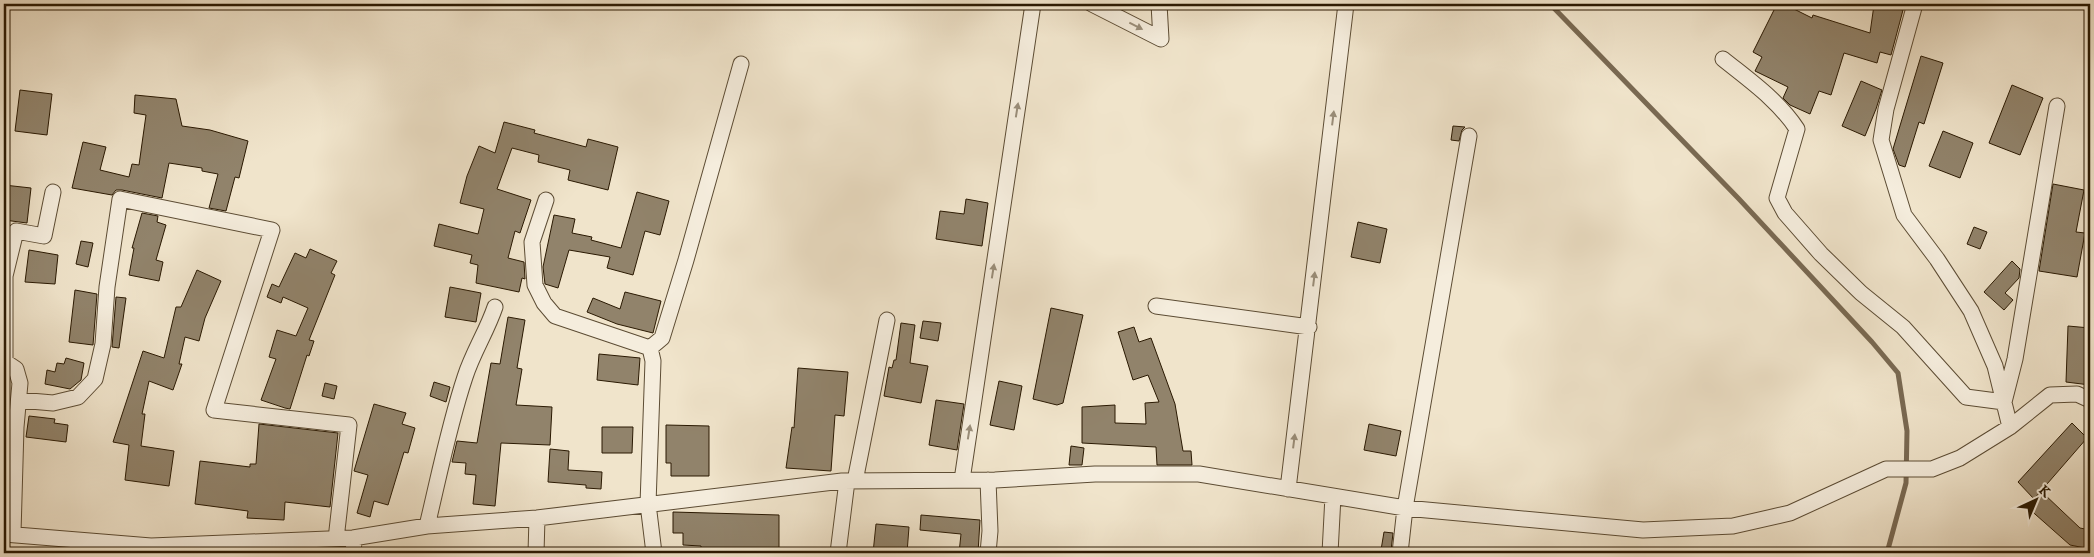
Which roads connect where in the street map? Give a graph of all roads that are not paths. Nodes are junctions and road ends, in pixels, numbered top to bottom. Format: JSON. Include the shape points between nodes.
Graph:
{"nodes":[{"id":1,"x":1033,"y":4,"type":"edge"},
{"id":2,"x":1092,"y":4,"type":"edge"},
{"id":3,"x":1159,"y":4,"type":"edge"},
{"id":4,"x":1346,"y":4,"type":"edge"},
{"id":5,"x":1915,"y":4,"type":"edge"},
{"id":6,"x":1723,"y":59,"type":"dead end"},
{"id":7,"x":740,"y":64,"type":"dead end"},
{"id":8,"x":2056,"y":106,"type":"dead end"},
{"id":9,"x":1469,"y":136,"type":"dead end"},
{"id":10,"x":53,"y":192,"type":"dead end"},
{"id":11,"x":546,"y":200,"type":"dead end"},
{"id":12,"x":1156,"y":306,"type":"dead end"},
{"id":13,"x":495,"y":307,"type":"dead end"},
{"id":14,"x":887,"y":320,"type":"dead end"},
{"id":15,"x":1309,"y":327,"type":"junction"},
{"id":16,"x":650,"y":348,"type":"junction"},
{"id":17,"x":4,"y":361,"type":"edge"},
{"id":18,"x":19,"y":400,"type":"junction"},
{"id":19,"x":2090,"y":400,"type":"edge"},
{"id":20,"x":2004,"y":402,"type":"junction"},
{"id":21,"x":2010,"y":428,"type":"junction"},
{"id":22,"x":962,"y":480,"type":"junction"},
{"id":23,"x":988,"y":480,"type":"junction"},
{"id":24,"x":851,"y":481,"type":"junction"},
{"id":25,"x":1288,"y":489,"type":"junction"},
{"id":26,"x":1333,"y":496,"type":"junction"},
{"id":27,"x":648,"y":504,"type":"junction"},
{"id":28,"x":1405,"y":508,"type":"junction"},
{"id":29,"x":537,"y":518,"type":"junction"},
{"id":30,"x":427,"y":526,"type":"junction"},
{"id":31,"x":8,"y":533,"type":"edge"},
{"id":32,"x":336,"y":539,"type":"junction"},
{"id":33,"x":354,"y":546,"type":"edge"},
{"id":34,"x":153,"y":550,"type":"edge"},
{"id":35,"x":536,"y":553,"type":"edge"},
{"id":36,"x":654,"y":553,"type":"edge"},
{"id":37,"x":838,"y":553,"type":"edge"},
{"id":38,"x":988,"y":553,"type":"edge"},
{"id":39,"x":1330,"y":553,"type":"edge"},
{"id":40,"x":1400,"y":553,"type":"edge"}],
"edges":[{"from":22,"to":1,"type":"street","one_way":true},
{"from":2,"to":3,"type":"street","one_way":true,"via":[[1162,38]]},
{"from":15,"to":4,"type":"street","one_way":true},
{"from":5,"to":20,"type":"street","via":[[1886,109],[1881,140],[1904,215],[1970,311],[1995,366]]},
{"from":6,"to":20,"type":"street","via":[[1763,91],[1789,116],[1797,129],[1777,198],[1785,213],[1860,293],[1903,327],[1966,397]]},
{"from":7,"to":16,"type":"street","via":[[662,338]]},
{"from":8,"to":20,"type":"street","via":[[2015,359]]},
{"from":9,"to":28,"type":"street"},
{"from":10,"to":17,"type":"street","via":[[44,236],[16,231],[5,276]]},
{"from":11,"to":16,"type":"street","via":[[532,242],[535,286],[544,303],[555,316]]},
{"from":12,"to":15,"type":"street"},
{"from":13,"to":30,"type":"street","via":[[465,374]]},
{"from":14,"to":24,"type":"street"},
{"from":25,"to":15,"type":"street","one_way":true},
{"from":16,"to":27,"type":"street","via":[[653,361]]},
{"from":17,"to":18,"type":"street","via":[[16,369],[20,383]]},
{"from":18,"to":31,"type":"street"},
{"from":18,"to":32,"type":"street","via":[[53,403],[78,397],[95,379],[103,344],[107,287],[120,199],[272,230],[214,410],[349,425]]},
{"from":19,"to":21,"type":"street","via":[[2077,394],[2050,395]]},
{"from":20,"to":21,"type":"street"},
{"from":21,"to":28,"type":"street","via":[[1960,458],[1932,469],[1886,469],[1790,513],[1734,526],[1643,530]]},
{"from":22,"to":23,"type":"street"},
{"from":22,"to":24,"type":"street"},
{"from":23,"to":25,"type":"street","via":[[1095,474],[1199,474]]},
{"from":23,"to":38,"type":"street"},
{"from":24,"to":27,"type":"street"},
{"from":24,"to":37,"type":"street"},
{"from":25,"to":26,"type":"street"},
{"from":26,"to":28,"type":"street"},
{"from":26,"to":39,"type":"street"},
{"from":27,"to":29,"type":"street"},
{"from":27,"to":36,"type":"street"},
{"from":28,"to":40,"type":"street"},
{"from":29,"to":30,"type":"street"},
{"from":29,"to":35,"type":"street"},
{"from":30,"to":33,"type":"street"},
{"from":31,"to":34,"type":"street"},
{"from":32,"to":33,"type":"street"},
{"from":32,"to":34,"type":"street"}]}
